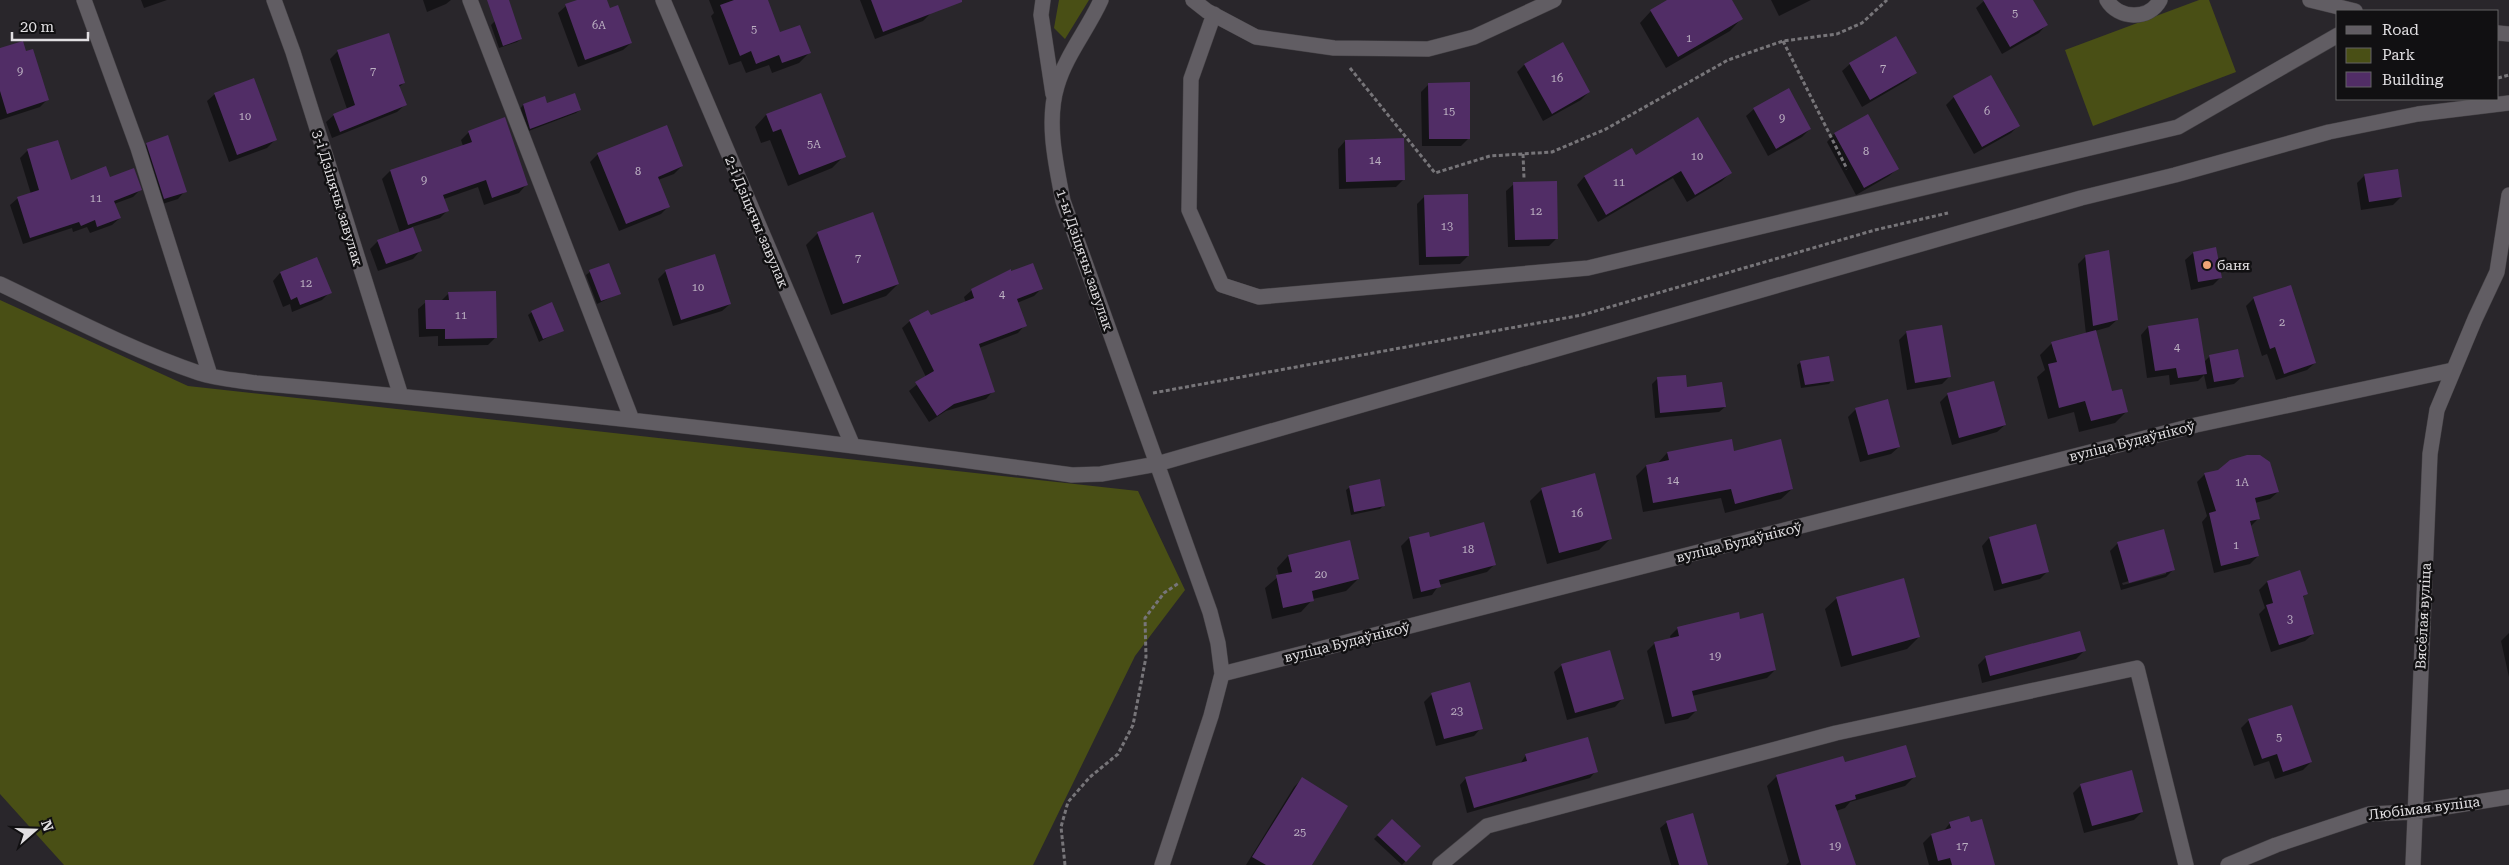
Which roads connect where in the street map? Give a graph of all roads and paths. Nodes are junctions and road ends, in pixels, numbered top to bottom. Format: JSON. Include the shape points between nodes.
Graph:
{"nodes":[{"id":1,"x":84,"y":0,"type":"edge"},
{"id":2,"x":274,"y":0,"type":"edge"},
{"id":3,"x":470,"y":0,"type":"edge"},
{"id":4,"x":663,"y":0,"type":"edge"},
{"id":5,"x":1043,"y":0,"type":"edge"},
{"id":6,"x":1101,"y":0,"type":"edge"},
{"id":7,"x":1193,"y":0,"type":"edge"},
{"id":8,"x":1554,"y":0,"type":"edge"},
{"id":9,"x":1887,"y":0,"type":"edge"},
{"id":10,"x":2106,"y":0,"type":"edge"},
{"id":11,"x":2160,"y":0,"type":"edge"},
{"id":12,"x":2310,"y":0,"type":"edge"},
{"id":13,"x":2352,"y":10,"type":"edge"},
{"id":14,"x":1214,"y":14,"type":"junction"},
{"id":15,"x":2336,"y":36,"type":"edge"},
{"id":16,"x":1783,"y":41,"type":"junction"},
{"id":17,"x":1334,"y":48,"type":"junction"},
{"id":18,"x":1054,"y":103,"type":"junction"},
{"id":19,"x":2509,"y":103,"type":"edge"},
{"id":20,"x":1523,"y":154,"type":"junction"},
{"id":21,"x":1847,"y":169,"type":"dead end"},
{"id":22,"x":1524,"y":178,"type":"dead end"},
{"id":23,"x":2509,"y":195,"type":"edge"},
{"id":24,"x":1952,"y":212,"type":"dead end"},
{"id":25,"x":0,"y":284,"type":"edge"},
{"id":26,"x":2453,"y":370,"type":"junction"},
{"id":27,"x":210,"y":375,"type":"junction"},
{"id":28,"x":400,"y":396,"type":"junction"},
{"id":29,"x":1133,"y":396,"type":"junction"},
{"id":30,"x":632,"y":420,"type":"junction"},
{"id":31,"x":852,"y":444,"type":"junction"},
{"id":32,"x":1157,"y":464,"type":"junction"},
{"id":33,"x":1197,"y":572,"type":"junction"},
{"id":34,"x":1222,"y":674,"type":"junction"},
{"id":35,"x":2509,"y":797,"type":"edge"},
{"id":36,"x":2414,"y":812,"type":"junction"},
{"id":37,"x":1065,"y":865,"type":"edge"},
{"id":38,"x":1162,"y":865,"type":"edge"},
{"id":39,"x":1440,"y":865,"type":"edge"},
{"id":40,"x":2186,"y":865,"type":"edge"},
{"id":41,"x":2228,"y":865,"type":"edge"},
{"id":42,"x":2413,"y":865,"type":"edge"}],
"edges":[{"from":1,"to":27,"type":"street","via":[[138,148]]},
{"from":2,"to":28,"type":"street","name":"3-і Дзіцячы завулак"},
{"from":3,"to":30,"type":"street"},
{"from":4,"to":31,"type":"street","name":"2-і Дзіцячы завулак"},
{"from":5,"to":18,"type":"street","via":[[1041,16]]},
{"from":6,"to":18,"type":"street","name":"1-ы Дзіцячы завулак","via":[[1068,60],[1056,87]]},
{"from":7,"to":14,"type":"street"},
{"from":8,"to":17,"type":"street","via":[[1474,37],[1428,49]]},
{"from":9,"to":16,"type":"path","via":[[1862,23],[1837,34]]},
{"from":10,"to":11,"type":"street","via":[[2117,11],[2132,16],[2150,11]]},
{"from":12,"to":13,"type":"street"},
{"from":14,"to":15,"type":"street","via":[[1191,80],[1189,210],[1222,285],[1259,297],[1588,268],[2178,127]]},
{"from":14,"to":17,"type":"street","via":[[1256,37]]},
{"from":16,"to":20,"type":"path","via":[[1728,60],[1606,129],[1552,152]]},
{"from":16,"to":21,"type":"path"},
{"from":17,"to":20,"type":"path","via":[[1435,173],[1490,156]]},
{"from":18,"to":29,"type":"street","name":"1-ы Дзіцячы завулак","via":[[1052,120],[1056,169],[1063,201]]},
{"from":19,"to":32,"type":"street","via":[[2418,114],[2329,132],[2081,198]]},
{"from":20,"to":22,"type":"path"},
{"from":23,"to":26,"type":"street","name":"Вясёлая вуліца","via":[[2497,272]]},
{"from":24,"to":29,"type":"path","via":[[1875,230],[1582,315]]},
{"from":25,"to":27,"type":"street","via":[[103,333]]},
{"from":26,"to":34,"type":"street","name":"вуліца Будаўнікоў","via":[[2196,425]]},
{"from":26,"to":36,"type":"street","name":"Вясёлая вуліца","via":[[2438,410],[2430,454]]},
{"from":27,"to":28,"type":"street","via":[[256,383]]},
{"from":28,"to":30,"type":"street"},
{"from":29,"to":32,"type":"street","name":"1-ы Дзіцячы завулак"},
{"from":30,"to":31,"type":"street"},
{"from":31,"to":32,"type":"street","via":[[1072,475],[1100,474]]},
{"from":32,"to":33,"type":"street","name":"1-ы Дзіцячы завулак"},
{"from":33,"to":34,"type":"street","name":"1-ы Дзіцячы завулак","via":[[1218,643]]},
{"from":33,"to":37,"type":"path","via":[[1164,594],[1145,618],[1146,657],[1133,726],[1118,754],[1068,802],[1061,827]]},
{"from":34,"to":38,"type":"street"},
{"from":35,"to":36,"type":"street","name":"Любімая вуліца"},
{"from":36,"to":41,"type":"street","name":"Любімая вуліца","via":[[2369,814]]},
{"from":36,"to":42,"type":"street","name":"Вясёлая вуліца"},
{"from":39,"to":40,"type":"street","via":[[1487,826],[1836,733],[2136,668]]}]}
